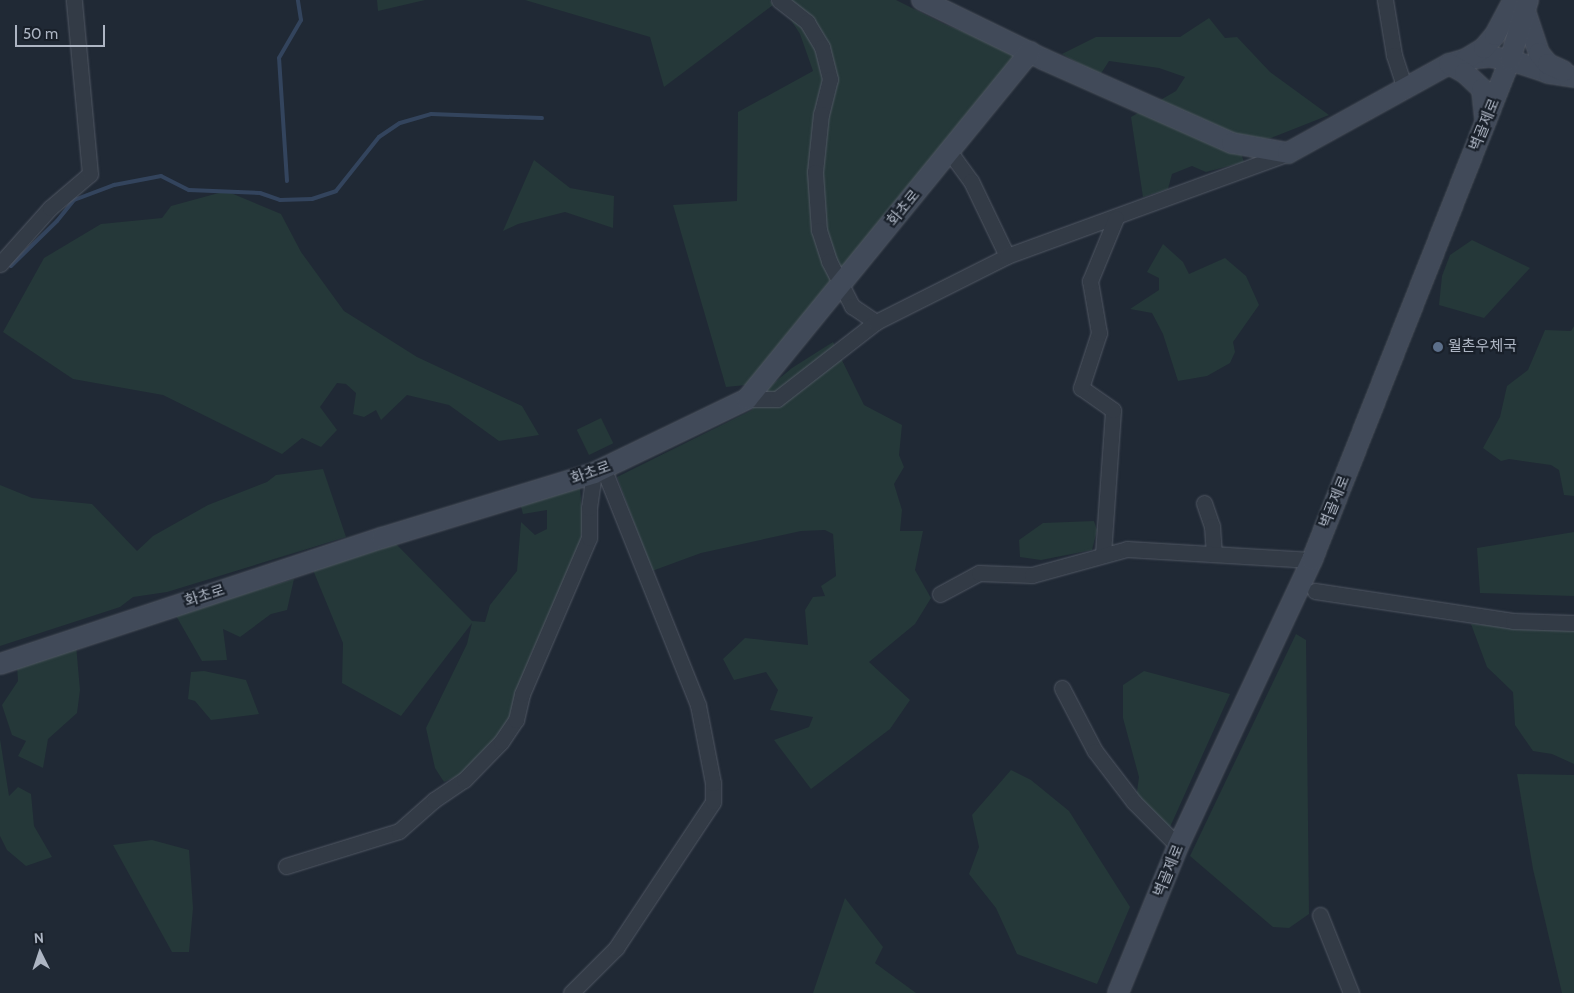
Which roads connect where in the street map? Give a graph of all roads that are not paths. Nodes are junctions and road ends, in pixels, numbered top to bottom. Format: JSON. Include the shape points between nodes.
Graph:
{"nodes":[{"id":1,"x":74,"y":0,"type":"edge"},
{"id":2,"x":779,"y":0,"type":"edge"},
{"id":3,"x":922,"y":0,"type":"edge"},
{"id":4,"x":1385,"y":0,"type":"edge"},
{"id":5,"x":1519,"y":3,"type":"edge"},
{"id":6,"x":1030,"y":52,"type":"junction"},
{"id":7,"x":1510,"y":60,"type":"junction"},
{"id":8,"x":1457,"y":62,"type":"junction"},
{"id":9,"x":1574,"y":76,"type":"edge"},
{"id":10,"x":1405,"y":88,"type":"junction"},
{"id":11,"x":1485,"y":125,"type":"junction"},
{"id":12,"x":949,"y":152,"type":"junction"},
{"id":13,"x":1288,"y":153,"type":"junction"},
{"id":14,"x":1116,"y":218,"type":"junction"},
{"id":15,"x":1007,"y":256,"type":"junction"},
{"id":16,"x":0,"y":264,"type":"edge"},
{"id":17,"x":841,"y":285,"type":"junction"},
{"id":18,"x":876,"y":322,"type":"junction"},
{"id":19,"x":747,"y":399,"type":"junction"},
{"id":20,"x":599,"y":471,"type":"junction"},
{"id":21,"x":1204,"y":503,"type":"dead end"},
{"id":22,"x":1103,"y":554,"type":"junction"},
{"id":23,"x":1214,"y":554,"type":"junction"},
{"id":24,"x":1312,"y":560,"type":"junction"},
{"id":25,"x":1316,"y":591,"type":"dead end"},
{"id":26,"x":940,"y":594,"type":"dead end"},
{"id":27,"x":1574,"y":623,"type":"edge"},
{"id":28,"x":0,"y":664,"type":"edge"},
{"id":29,"x":1062,"y":688,"type":"dead end"},
{"id":30,"x":1178,"y":846,"type":"junction"},
{"id":31,"x":286,"y":866,"type":"dead end"},
{"id":32,"x":1320,"y":915,"type":"dead end"},
{"id":33,"x":572,"y":993,"type":"edge"},
{"id":34,"x":1118,"y":993,"type":"edge"},
{"id":35,"x":1351,"y":993,"type":"edge"}],
"edges":[{"from":1,"to":16,"type":"street","via":[[90,174],[50,208],[9,250]]},
{"from":2,"to":17,"type":"street","via":[[807,22],[822,48],[830,79],[821,114],[815,172],[818,230]]},
{"from":3,"to":6,"type":"street"},
{"from":4,"to":10,"type":"street","via":[[1394,55]]},
{"from":5,"to":7,"type":"street","name":"벽골제로"},
{"from":5,"to":8,"type":"street","via":[[1502,19],[1484,48]]},
{"from":5,"to":9,"type":"street","via":[[1539,53],[1548,64]]},
{"from":6,"to":12,"type":"street","name":"화초로"},
{"from":6,"to":13,"type":"street","via":[[1232,143]]},
{"from":7,"to":8,"type":"street","via":[[1492,57]]},
{"from":7,"to":9,"type":"street","via":[[1549,73]]},
{"from":7,"to":11,"type":"street","name":"벽골제로"},
{"from":8,"to":10,"type":"street"},
{"from":8,"to":11,"type":"street","via":[[1482,88]]},
{"from":10,"to":13,"type":"street"},
{"from":11,"to":24,"type":"street","name":"벽골제로"},
{"from":12,"to":15,"type":"street","via":[[971,181]]},
{"from":12,"to":17,"type":"street","name":"화초로"},
{"from":13,"to":14,"type":"street"},
{"from":14,"to":15,"type":"street"},
{"from":14,"to":22,"type":"street","via":[[1090,281],[1099,333],[1081,388],[1113,410]]},
{"from":15,"to":18,"type":"street"},
{"from":17,"to":18,"type":"street","via":[[852,306]]},
{"from":17,"to":19,"type":"street","name":"화초로"},
{"from":18,"to":19,"type":"street","via":[[777,399]]},
{"from":19,"to":20,"type":"street","name":"화초로"},
{"from":20,"to":28,"type":"street","name":"화초로","via":[[372,541]]},
{"from":20,"to":31,"type":"street","via":[[589,508],[589,538],[522,694],[516,720],[501,742],[464,780],[434,800],[399,831]]},
{"from":20,"to":33,"type":"street","via":[[698,705],[714,783],[713,802],[616,948]]},
{"from":21,"to":23,"type":"street","via":[[1212,526]]},
{"from":22,"to":23,"type":"street","via":[[1127,549]]},
{"from":22,"to":26,"type":"street","via":[[1032,575],[979,573]]},
{"from":23,"to":24,"type":"street"},
{"from":24,"to":30,"type":"street","name":"벽골제로"},
{"from":25,"to":27,"type":"street","via":[[1486,618]]},
{"from":29,"to":30,"type":"street","via":[[1095,751],[1134,802]]},
{"from":30,"to":34,"type":"street","name":"벽골제로"},
{"from":32,"to":35,"type":"street"}]}
